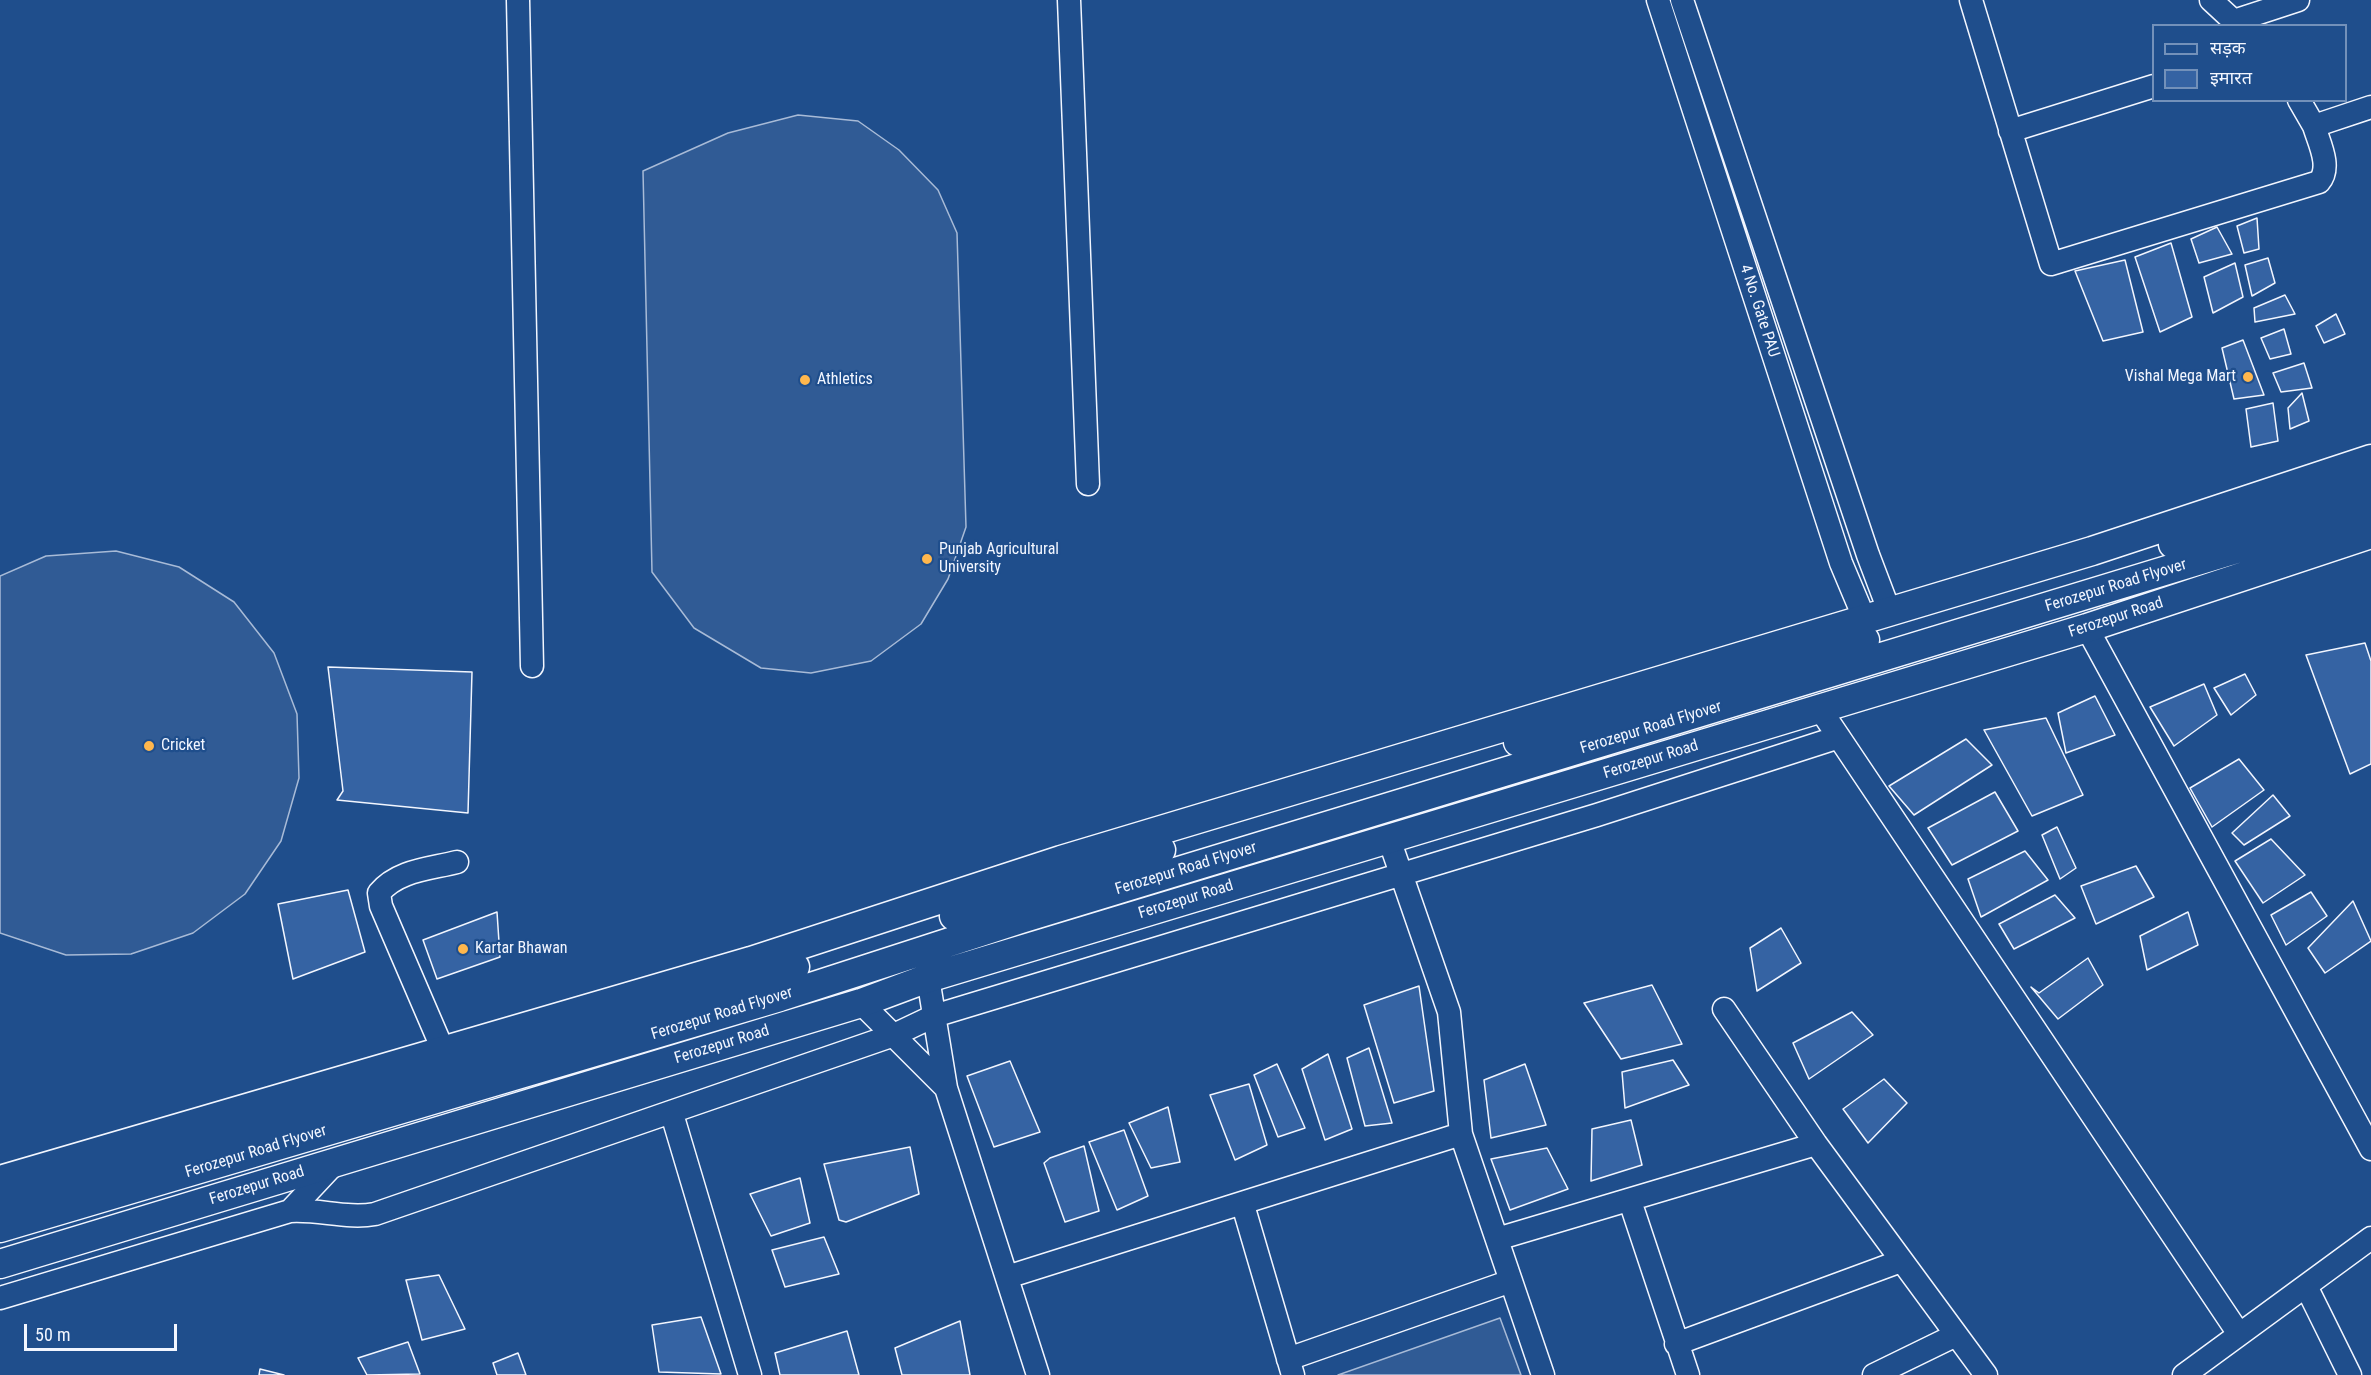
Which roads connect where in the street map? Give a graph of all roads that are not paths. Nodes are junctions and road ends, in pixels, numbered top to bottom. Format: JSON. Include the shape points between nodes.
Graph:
{"nodes":[{"id":1,"x":518,"y":0,"type":"edge"},
{"id":2,"x":1069,"y":0,"type":"edge"},
{"id":3,"x":1658,"y":0,"type":"edge"},
{"id":4,"x":1682,"y":0,"type":"edge"},
{"id":5,"x":1971,"y":0,"type":"edge"},
{"id":6,"x":2211,"y":0,"type":"edge"},
{"id":7,"x":2298,"y":0,"type":"edge"},
{"id":8,"x":2236,"y":23,"type":"edge"},
{"id":9,"x":2152,"y":87,"type":"edge"},
{"id":10,"x":2300,"y":102,"type":"edge"},
{"id":11,"x":2371,"y":107,"type":"edge"},
{"id":12,"x":2314,"y":126,"type":"junction"},
{"id":13,"x":2010,"y":131,"type":"junction"},
{"id":14,"x":2371,"y":459,"type":"edge"},
{"id":15,"x":2371,"y":482,"type":"edge"},
{"id":16,"x":1088,"y":484,"type":"dead end"},
{"id":17,"x":2371,"y":508,"type":"edge"},
{"id":18,"x":2371,"y":534,"type":"edge"},
{"id":19,"x":1877,"y":616,"type":"junction"},
{"id":20,"x":2087,"y":628,"type":"junction"},
{"id":21,"x":532,"y":666,"type":"dead end"},
{"id":22,"x":1820,"y":708,"type":"junction"},
{"id":23,"x":1839,"y":737,"type":"junction"},
{"id":24,"x":1389,"y":839,"type":"junction"},
{"id":25,"x":457,"y":862,"type":"dead end"},
{"id":26,"x":1400,"y":876,"type":"junction"},
{"id":27,"x":928,"y":978,"type":"junction"},
{"id":28,"x":861,"y":1003,"type":"junction"},
{"id":29,"x":1724,"y":1009,"type":"dead end"},
{"id":30,"x":934,"y":1016,"type":"junction"},
{"id":31,"x":894,"y":1035,"type":"junction"},
{"id":32,"x":443,"y":1050,"type":"junction"},
{"id":33,"x":946,"y":1088,"type":"junction"},
{"id":34,"x":672,"y":1114,"type":"junction"},
{"id":35,"x":1461,"y":1134,"type":"junction"},
{"id":36,"x":1816,"y":1144,"type":"junction"},
{"id":37,"x":2371,"y":1149,"type":"edge"},
{"id":38,"x":335,"y":1163,"type":"junction"},
{"id":39,"x":0,"y":1179,"type":"edge"},
{"id":40,"x":0,"y":1200,"type":"edge"},
{"id":41,"x":1629,"y":1201,"type":"junction"},
{"id":42,"x":1243,"y":1205,"type":"junction"},
{"id":43,"x":290,"y":1211,"type":"junction"},
{"id":44,"x":0,"y":1228,"type":"edge"},
{"id":45,"x":2371,"y":1238,"type":"edge"},
{"id":46,"x":1497,"y":1239,"type":"junction"},
{"id":47,"x":1901,"y":1261,"type":"junction"},
{"id":48,"x":0,"y":1264,"type":"edge"},
{"id":49,"x":1007,"y":1277,"type":"junction"},
{"id":50,"x":1511,"y":1281,"type":"junction"},
{"id":51,"x":2306,"y":1286,"type":"junction"},
{"id":52,"x":0,"y":1298,"type":"edge"},
{"id":53,"x":2239,"y":1334,"type":"junction"},
{"id":54,"x":1956,"y":1335,"type":"junction"},
{"id":55,"x":1676,"y":1344,"type":"junction"},
{"id":56,"x":1290,"y":1367,"type":"edge"},
{"id":57,"x":750,"y":1375,"type":"edge"},
{"id":58,"x":1038,"y":1375,"type":"edge"},
{"id":59,"x":1543,"y":1375,"type":"edge"},
{"id":60,"x":1688,"y":1375,"type":"edge"},
{"id":61,"x":1874,"y":1375,"type":"edge"},
{"id":62,"x":1986,"y":1375,"type":"edge"},
{"id":63,"x":2184,"y":1375,"type":"edge"},
{"id":64,"x":2350,"y":1375,"type":"edge"}],
"edges":[{"from":1,"to":21,"type":"street"},
{"from":2,"to":16,"type":"street"},
{"from":3,"to":19,"type":"street","name":"4 No. Gate PAU","via":[[1841,563]]},
{"from":4,"to":19,"type":"street","name":"4 No. Gate PAU","via":[[1868,555]]},
{"from":5,"to":13,"type":"street"},
{"from":6,"to":8,"type":"street"},
{"from":7,"to":8,"type":"street"},
{"from":9,"to":13,"type":"street"},
{"from":10,"to":12,"type":"street"},
{"from":11,"to":12,"type":"street"},
{"from":12,"to":13,"type":"street","via":[[2325,166],[2325,175],[2319,182],[2051,264]]},
{"from":14,"to":19,"type":"main road","via":[[2092,551]]},
{"from":15,"to":40,"type":"main road","name":"Ferozepur Road Flyover","via":[[1704,689],[1368,785],[750,982]]},
{"from":17,"to":44,"type":"main road","name":"Ferozepur Road Flyover","via":[[1021,919],[780,997]]},
{"from":18,"to":20,"type":"main road","name":"Ferozepur Road"},
{"from":19,"to":32,"type":"main road","via":[[1061,860],[751,961]]},
{"from":20,"to":22,"type":"main road","name":"Ferozepur Road"},
{"from":20,"to":37,"type":"street"},
{"from":22,"to":23,"type":"street"},
{"from":22,"to":24,"type":"main road","name":"Ferozepur Road"},
{"from":23,"to":26,"type":"street"},
{"from":23,"to":53,"type":"street"},
{"from":24,"to":26,"type":"street"},
{"from":24,"to":27,"type":"main road","name":"Ferozepur Road"},
{"from":25,"to":32,"type":"street","via":[[400,875],[379,893],[381,906]]},
{"from":26,"to":30,"type":"street"},
{"from":26,"to":35,"type":"street","via":[[1449,1012]]},
{"from":27,"to":28,"type":"main road","name":"Ferozepur Road"},
{"from":27,"to":30,"type":"street"},
{"from":28,"to":31,"type":"street"},
{"from":28,"to":38,"type":"main road","name":"Ferozepur Road"},
{"from":29,"to":36,"type":"street"},
{"from":30,"to":31,"type":"street"},
{"from":30,"to":33,"type":"street"},
{"from":31,"to":33,"type":"street"},
{"from":31,"to":34,"type":"street"},
{"from":32,"to":39,"type":"main road"},
{"from":33,"to":49,"type":"street"},
{"from":34,"to":43,"type":"street","via":[[375,1214]]},
{"from":34,"to":57,"type":"street"},
{"from":35,"to":42,"type":"street"},
{"from":35,"to":46,"type":"street"},
{"from":36,"to":41,"type":"street"},
{"from":36,"to":47,"type":"street"},
{"from":38,"to":43,"type":"street"},
{"from":38,"to":48,"type":"main road","name":"Ferozepur Road"},
{"from":41,"to":46,"type":"street"},
{"from":41,"to":55,"type":"street"},
{"from":42,"to":49,"type":"street"},
{"from":42,"to":56,"type":"street"},
{"from":43,"to":52,"type":"street"},
{"from":45,"to":51,"type":"street"},
{"from":46,"to":50,"type":"street"},
{"from":47,"to":54,"type":"street"},
{"from":47,"to":55,"type":"street"},
{"from":49,"to":58,"type":"street"},
{"from":50,"to":56,"type":"street"},
{"from":50,"to":59,"type":"street"},
{"from":51,"to":53,"type":"street"},
{"from":51,"to":64,"type":"street"},
{"from":53,"to":63,"type":"street"},
{"from":54,"to":61,"type":"street"},
{"from":54,"to":62,"type":"street"},
{"from":55,"to":60,"type":"street"}]}
